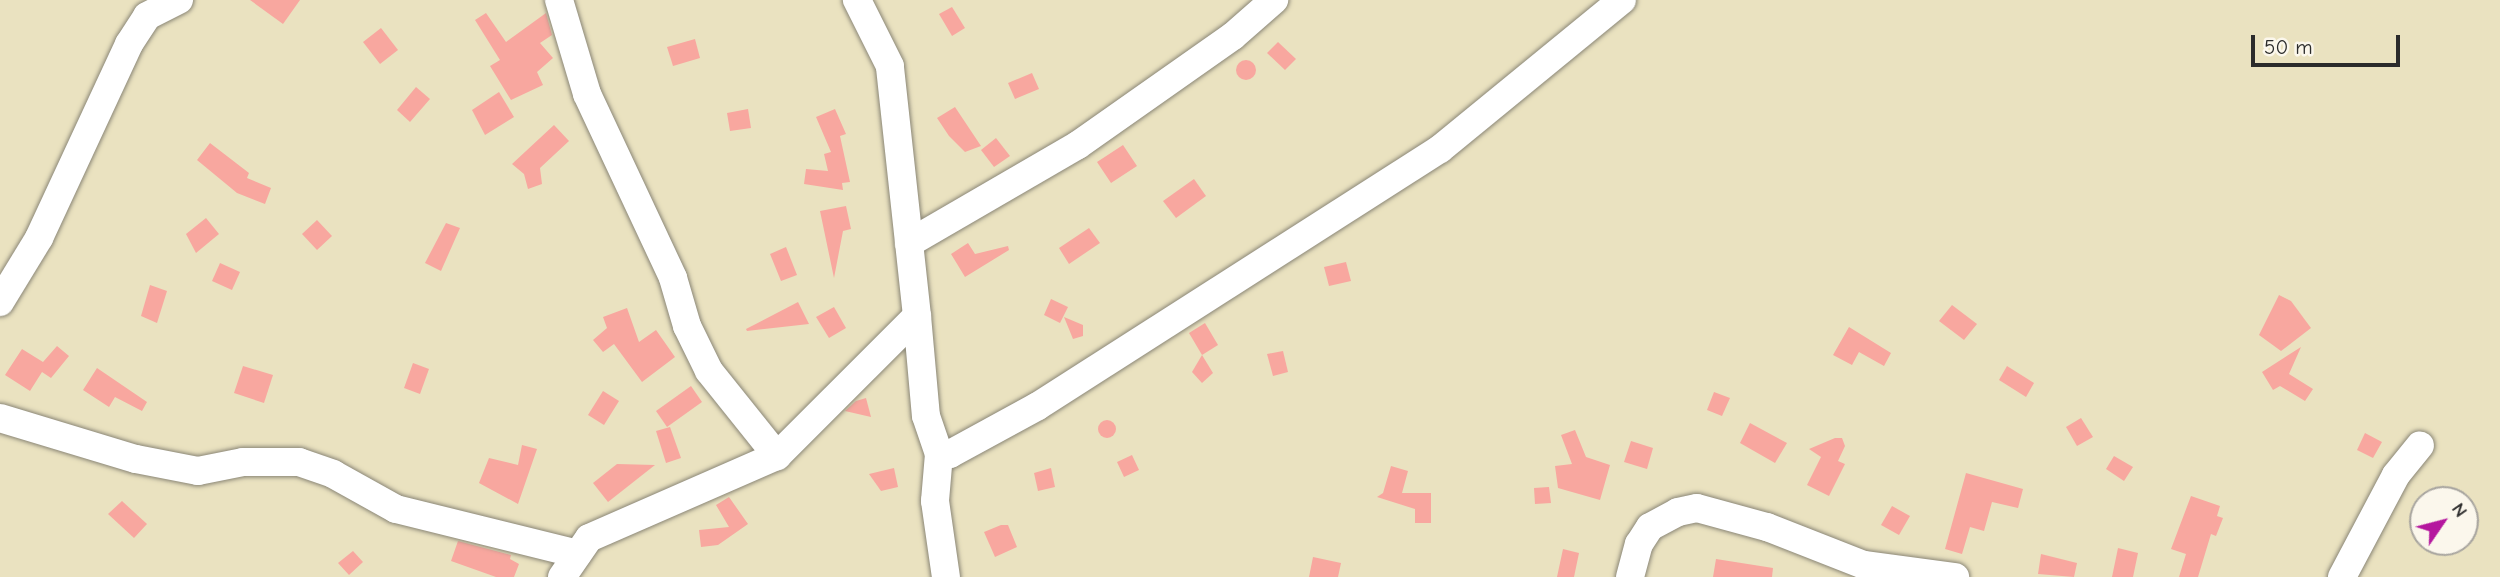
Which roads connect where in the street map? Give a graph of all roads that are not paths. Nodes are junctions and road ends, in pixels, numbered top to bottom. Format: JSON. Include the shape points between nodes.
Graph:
{"nodes":[{"id":1,"x":179,"y":0,"type":"edge"},
{"id":2,"x":559,"y":0,"type":"edge"},
{"id":3,"x":857,"y":0,"type":"edge"},
{"id":4,"x":1274,"y":0,"type":"edge"},
{"id":5,"x":1622,"y":0,"type":"edge"},
{"id":6,"x":909,"y":243,"type":"junction"},
{"id":7,"x":0,"y":302,"type":"edge"},
{"id":8,"x":917,"y":316,"type":"junction"},
{"id":9,"x":0,"y":418,"type":"edge"},
{"id":10,"x":2420,"y":444,"type":"dead end"},
{"id":11,"x":939,"y":454,"type":"junction"},
{"id":12,"x":777,"y":456,"type":"junction"},
{"id":13,"x":578,"y":554,"type":"junction"},
{"id":14,"x":562,"y":577,"type":"edge"},
{"id":15,"x":946,"y":577,"type":"edge"},
{"id":16,"x":1630,"y":577,"type":"edge"},
{"id":17,"x":1955,"y":577,"type":"edge"},
{"id":18,"x":2343,"y":577,"type":"edge"}],
"edges":[{"from":1,"to":7,"type":"street","via":[[148,16],[129,44],[39,238]]},
{"from":2,"to":12,"type":"street","via":[[587,94],[673,278],[687,326],[709,371]]},
{"from":3,"to":6,"type":"street","via":[[890,66]]},
{"from":4,"to":6,"type":"street","via":[[1233,36],[1078,145]]},
{"from":5,"to":11,"type":"street","via":[[1440,149],[1038,406],[950,454]]},
{"from":6,"to":8,"type":"street"},
{"from":8,"to":11,"type":"street","via":[[926,415]]},
{"from":8,"to":12,"type":"street"},
{"from":9,"to":13,"type":"street","via":[[136,459],[198,471],[243,462],[299,462],[334,474],[396,509]]},
{"from":10,"to":18,"type":"street","via":[[2396,475]]},
{"from":11,"to":15,"type":"street","via":[[935,500]]},
{"from":12,"to":13,"type":"street","via":[[589,538]]},
{"from":13,"to":14,"type":"street"},
{"from":16,"to":17,"type":"street","via":[[1639,544],[1650,527],[1697,508],[1767,527],[1864,565]]}]}
